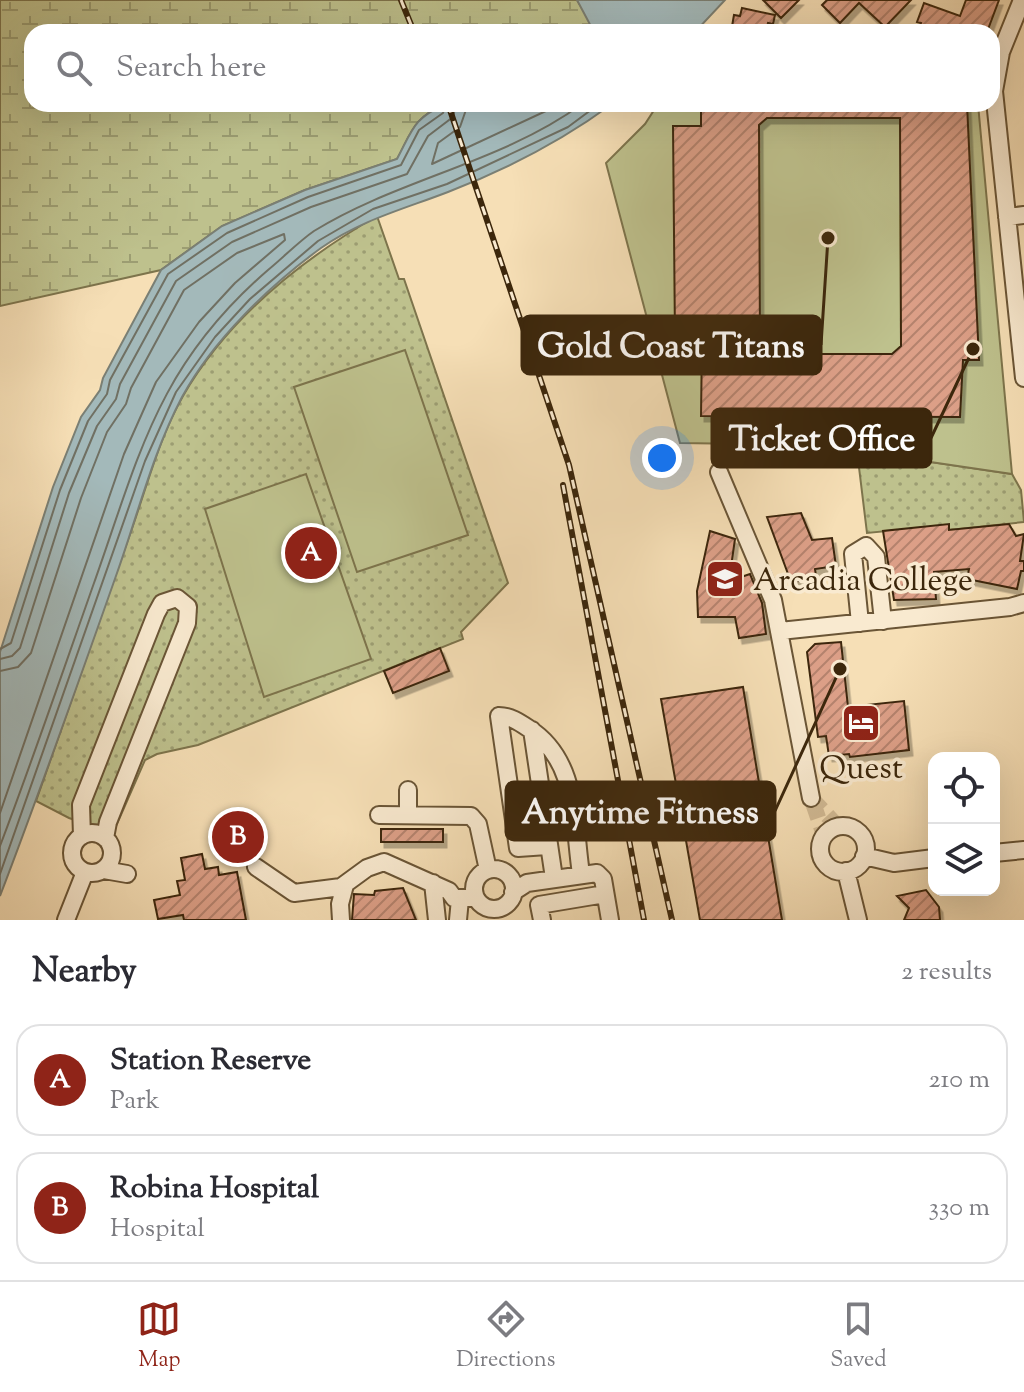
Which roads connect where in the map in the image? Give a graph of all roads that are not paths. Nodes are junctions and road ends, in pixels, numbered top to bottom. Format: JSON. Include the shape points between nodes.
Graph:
{"nodes":[{"id":1,"x":1022,"y":0,"type":"edge"},
{"id":2,"x":1024,"y":24,"type":"edge"},
{"id":3,"x":1000,"y":67,"type":"edge"},
{"id":4,"x":1000,"y":69,"type":"edge"},
{"id":5,"x":998,"y":112,"type":"edge"},
{"id":6,"x":1016,"y":216,"type":"edge"},
{"id":7,"x":1021,"y":236,"type":"edge"},
{"id":8,"x":1024,"y":283,"type":"edge"},
{"id":9,"x":1024,"y":378,"type":"edge"},
{"id":10,"x":719,"y":472,"type":"dead end"},
{"id":11,"x":1019,"y":607,"type":"edge"},
{"id":12,"x":883,"y":621,"type":"junction"},
{"id":13,"x":860,"y":623,"type":"junction"},
{"id":14,"x":780,"y":631,"type":"junction"},
{"id":15,"x":532,"y":730,"type":"junction"},
{"id":16,"x":408,"y":790,"type":"dead end"},
{"id":17,"x":811,"y":798,"type":"tunnel mouth"},
{"id":18,"x":408,"y":814,"type":"junction"},
{"id":19,"x":379,"y":815,"type":"dead end"},
{"id":20,"x":82,"y":836,"type":"junction"},
{"id":21,"x":105,"y":838,"type":"junction"},
{"id":22,"x":547,"y":846,"type":"junction"},
{"id":23,"x":864,"y":848,"type":"junction"},
{"id":24,"x":928,"y":859,"type":"edge"},
{"id":25,"x":488,"y":870,"type":"junction"},
{"id":26,"x":846,"y":871,"type":"junction"},
{"id":27,"x":85,"y":872,"type":"junction"},
{"id":28,"x":581,"y":874,"type":"junction"},
{"id":29,"x":554,"y":878,"type":"junction"},
{"id":30,"x":433,"y":883,"type":"junction"},
{"id":31,"x":278,"y":884,"type":"dead end"},
{"id":32,"x":345,"y":885,"type":"junction"},
{"id":33,"x":517,"y":885,"type":"junction"},
{"id":34,"x":465,"y":894,"type":"junction"},
{"id":35,"x":605,"y":894,"type":"junction"},
{"id":36,"x":499,"y":914,"type":"edge"},
{"id":37,"x":66,"y":920,"type":"edge"},
{"id":38,"x":341,"y":920,"type":"edge"},
{"id":39,"x":437,"y":920,"type":"edge"},
{"id":40,"x":458,"y":920,"type":"edge"},
{"id":41,"x":542,"y":920,"type":"edge"},
{"id":42,"x":610,"y":920,"type":"edge"},
{"id":43,"x":858,"y":920,"type":"edge"}],
"edges":[{"from":1,"to":3,"type":"street"},
{"from":2,"to":4,"type":"street"},
{"from":5,"to":6,"type":"street"},
{"from":6,"to":7,"type":"street"},
{"from":6,"to":9,"type":"street"},
{"from":7,"to":8,"type":"street"},
{"from":10,"to":14,"type":"street","via":[[762,570]]},
{"from":11,"to":12,"type":"street"},
{"from":12,"to":13,"type":"street"},
{"from":12,"to":13,"type":"street","via":[[876,557],[866,546],[856,550],[853,559]]},
{"from":13,"to":14,"type":"street"},
{"from":14,"to":17,"type":"street"},
{"from":15,"to":22,"type":"street"},
{"from":15,"to":22,"type":"street","via":[[506,716],[498,718],[518,848]]},
{"from":15,"to":28,"type":"street","via":[[556,751],[566,772]]},
{"from":16,"to":18,"type":"street"},
{"from":18,"to":19,"type":"street"},
{"from":18,"to":25,"type":"street","via":[[475,819]]},
{"from":20,"to":21,"type":"street","via":[[94,833]]},
{"from":20,"to":21,"type":"street","via":[[81,805],[156,614],[162,603],[177,598],[188,607],[187,623]]},
{"from":20,"to":27,"type":"street","via":[[72,853]]},
{"from":21,"to":27,"type":"street","via":[[108,863]]},
{"from":22,"to":29,"type":"street"},
{"from":23,"to":24,"type":"street","via":[[894,863]]},
{"from":23,"to":26,"type":"street","via":[[858,866]]},
{"from":23,"to":26,"type":"street","via":[[848,827],[824,835],[821,857],[829,867]]},
{"from":25,"to":33,"type":"street","via":[[503,872]]},
{"from":25,"to":34,"type":"street"},
{"from":26,"to":43,"type":"street"},
{"from":27,"to":37,"type":"street"},
{"from":28,"to":29,"type":"street"},
{"from":28,"to":35,"type":"street","via":[[597,873]]},
{"from":29,"to":33,"type":"street"},
{"from":30,"to":32,"type":"street","via":[[384,862]]},
{"from":30,"to":34,"type":"street"},
{"from":30,"to":39,"type":"street"},
{"from":31,"to":32,"type":"street","via":[[294,893]]},
{"from":32,"to":38,"type":"street"},
{"from":33,"to":36,"type":"street"},
{"from":34,"to":36,"type":"street"},
{"from":34,"to":40,"type":"street"},
{"from":35,"to":41,"type":"street","via":[[539,905]]},
{"from":35,"to":42,"type":"street"}]}
